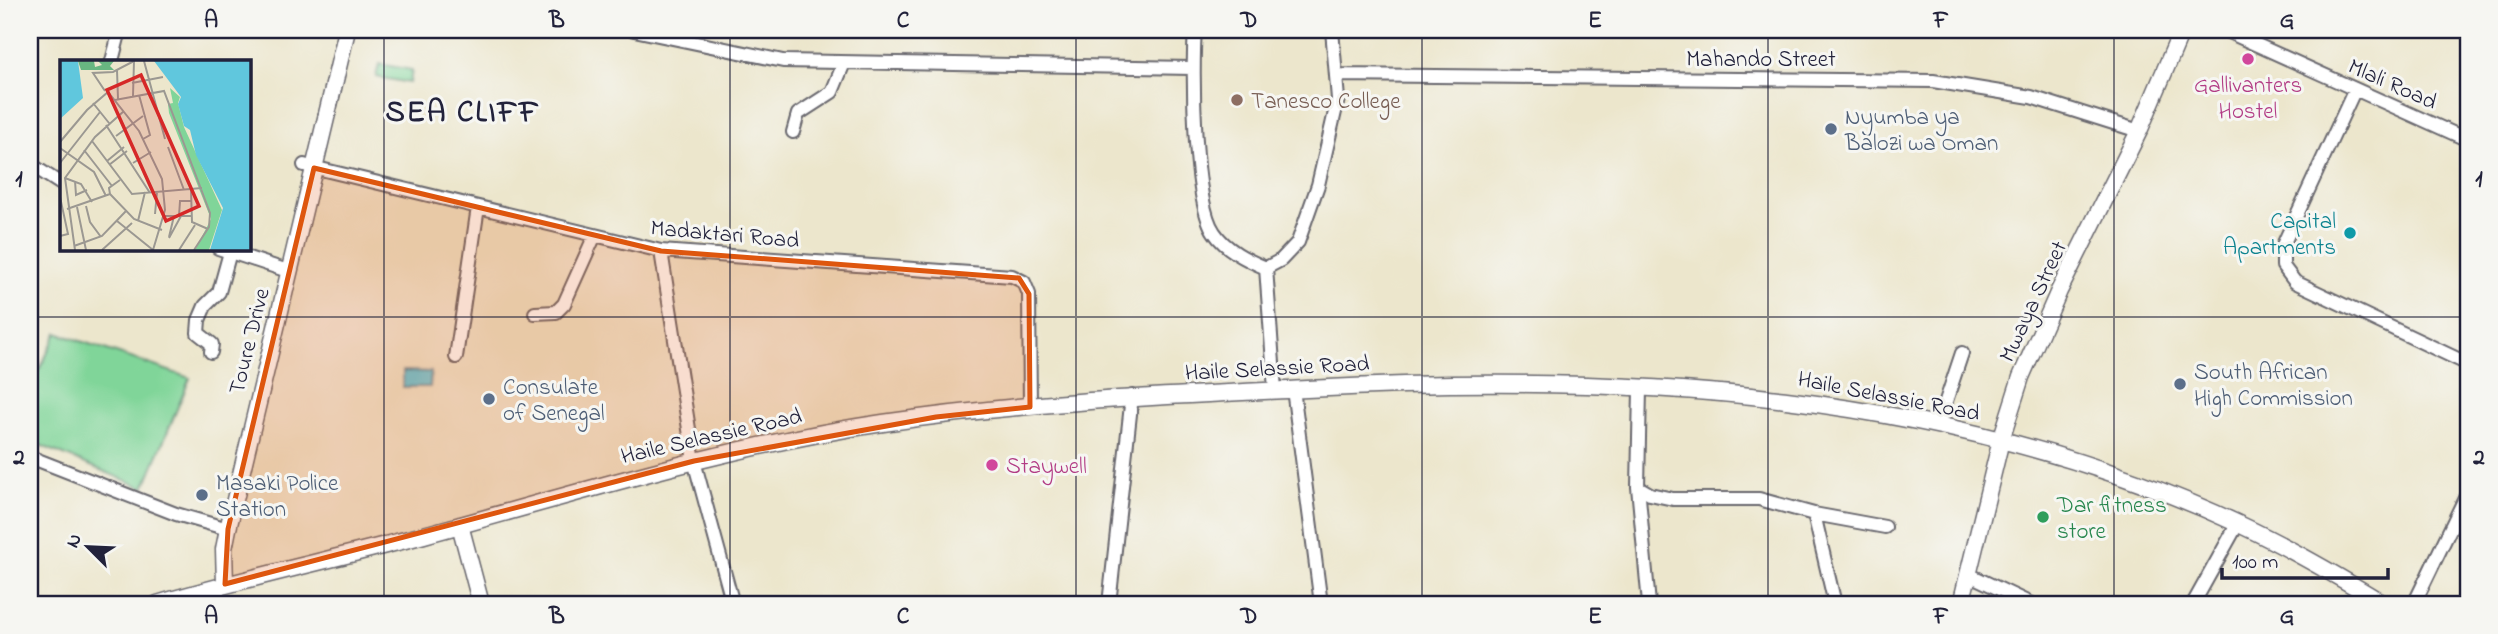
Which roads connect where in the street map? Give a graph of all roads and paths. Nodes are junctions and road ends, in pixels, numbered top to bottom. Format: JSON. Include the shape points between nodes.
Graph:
{"nodes":[{"id":1,"x":120,"y":30,"type":"edge"},
{"id":2,"x":347,"y":30,"type":"edge"},
{"id":3,"x":634,"y":30,"type":"edge"},
{"id":4,"x":1195,"y":30,"type":"edge"},
{"id":5,"x":1332,"y":30,"type":"edge"},
{"id":6,"x":2182,"y":30,"type":"edge"},
{"id":7,"x":2224,"y":30,"type":"edge"},
{"id":8,"x":112,"y":60,"type":"edge"},
{"id":9,"x":844,"y":63,"type":"junction"},
{"id":10,"x":1192,"y":68,"type":"junction"},
{"id":11,"x":1337,"y":75,"type":"junction"},
{"id":12,"x":2355,"y":89,"type":"junction"},
{"id":13,"x":2139,"y":131,"type":"junction"},
{"id":14,"x":793,"y":132,"type":"dead end"},
{"id":15,"x":2468,"y":140,"type":"edge"},
{"id":16,"x":30,"y":164,"type":"edge"},
{"id":17,"x":309,"y":167,"type":"junction"},
{"id":18,"x":60,"y":183,"type":"edge"},
{"id":19,"x":478,"y":207,"type":"junction"},
{"id":20,"x":595,"y":235,"type":"junction"},
{"id":21,"x":224,"y":250,"type":"edge"},
{"id":22,"x":662,"y":251,"type":"junction"},
{"id":23,"x":1266,"y":268,"type":"junction"},
{"id":24,"x":288,"y":271,"type":"junction"},
{"id":25,"x":535,"y":313,"type":"dead end"},
{"id":26,"x":211,"y":352,"type":"dead end"},
{"id":27,"x":1962,"y":353,"type":"dead end"},
{"id":28,"x":456,"y":357,"type":"dead end"},
{"id":29,"x":2468,"y":364,"type":"edge"},
{"id":30,"x":1640,"y":389,"type":"junction"},
{"id":31,"x":1275,"y":390,"type":"junction"},
{"id":32,"x":1293,"y":390,"type":"junction"},
{"id":33,"x":1132,"y":396,"type":"junction"},
{"id":34,"x":1030,"y":407,"type":"junction"},
{"id":35,"x":1938,"y":425,"type":"junction"},
{"id":36,"x":2001,"y":440,"type":"junction"},
{"id":37,"x":30,"y":457,"type":"edge"},
{"id":38,"x":694,"y":461,"type":"junction"},
{"id":39,"x":1638,"y":486,"type":"junction"},
{"id":40,"x":2468,"y":492,"type":"edge"},
{"id":41,"x":1814,"y":514,"type":"junction"},
{"id":42,"x":2238,"y":523,"type":"junction"},
{"id":43,"x":460,"y":525,"type":"junction"},
{"id":44,"x":1885,"y":527,"type":"dead end"},
{"id":45,"x":228,"y":529,"type":"junction"},
{"id":46,"x":1970,"y":575,"type":"junction"},
{"id":47,"x":225,"y":584,"type":"junction"},
{"id":48,"x":157,"y":604,"type":"edge"},
{"id":49,"x":481,"y":604,"type":"edge"},
{"id":50,"x":733,"y":604,"type":"edge"},
{"id":51,"x":1109,"y":604,"type":"edge"},
{"id":52,"x":1321,"y":604,"type":"edge"},
{"id":53,"x":1649,"y":604,"type":"edge"},
{"id":54,"x":1835,"y":604,"type":"edge"},
{"id":55,"x":1961,"y":604,"type":"edge"},
{"id":56,"x":2031,"y":604,"type":"edge"},
{"id":57,"x":2193,"y":604,"type":"edge"},
{"id":58,"x":2384,"y":604,"type":"edge"},
{"id":59,"x":2414,"y":604,"type":"edge"}],
"edges":[{"from":1,"to":8,"type":"street"},
{"from":2,"to":17,"type":"street","name":"Toure Drive"},
{"from":3,"to":9,"type":"street","via":[[752,57]]},
{"from":4,"to":10,"type":"street"},
{"from":5,"to":11,"type":"street"},
{"from":6,"to":13,"type":"street","name":"Mwaya Street"},
{"from":7,"to":12,"type":"street","name":"Mlali Road"},
{"from":9,"to":10,"type":"street"},
{"from":9,"to":14,"type":"street","via":[[832,92],[798,114]]},
{"from":10,"to":23,"type":"street","via":[[1203,193],[1213,231],[1232,250]]},
{"from":11,"to":13,"type":"street","name":"Mahando Street","via":[[1933,81],[2031,97]]},
{"from":11,"to":23,"type":"street","via":[[1338,99],[1304,227],[1298,242]]},
{"from":12,"to":15,"type":"street","name":"Mlali Road"},
{"from":12,"to":29,"type":"street","via":[[2283,245],[2283,266],[2295,282]]},
{"from":13,"to":36,"type":"street","name":"Mwaya Street","via":[[2021,377]]},
{"from":16,"to":18,"type":"street"},
{"from":17,"to":19,"type":"street","name":"Madaktari Road"},
{"from":17,"to":24,"type":"street","name":"Toure Drive"},
{"from":19,"to":20,"type":"street","name":"Madaktari Road"},
{"from":19,"to":28,"type":"street"},
{"from":20,"to":22,"type":"street","name":"Madaktari Road"},
{"from":20,"to":25,"type":"street","via":[[564,304],[556,312]]},
{"from":21,"to":24,"type":"street"},
{"from":21,"to":26,"type":"street","via":[[219,292],[205,306],[197,328],[212,344]]},
{"from":22,"to":34,"type":"street","name":"Madaktari Road","via":[[1018,278],[1029,294]]},
{"from":22,"to":38,"type":"street"},
{"from":23,"to":31,"type":"street"},
{"from":24,"to":45,"type":"street","name":"Toure Drive"},
{"from":27,"to":35,"type":"street"},
{"from":30,"to":32,"type":"street","name":"Haile Selassie Road","via":[[1532,382]]},
{"from":30,"to":35,"type":"street","name":"Haile Selassie Road","via":[[1797,399]]},
{"from":30,"to":39,"type":"street"},
{"from":31,"to":32,"type":"street","name":"Haile Selassie Road"},
{"from":31,"to":33,"type":"street","name":"Haile Selassie Road"},
{"from":32,"to":52,"type":"street"},
{"from":33,"to":34,"type":"street","name":"Haile Selassie Road"},
{"from":33,"to":51,"type":"street"},
{"from":34,"to":38,"type":"street","name":"Haile Selassie Road","via":[[886,422]]},
{"from":35,"to":36,"type":"street","name":"Haile Selassie Road"},
{"from":36,"to":42,"type":"street","name":"Haile Selassie Road","via":[[2121,477]]},
{"from":36,"to":46,"type":"street","name":"Mwaya Street"},
{"from":37,"to":45,"type":"street","via":[[176,514]]},
{"from":38,"to":43,"type":"street","name":"Haile Selassie Road"},
{"from":38,"to":50,"type":"street"},
{"from":39,"to":41,"type":"street","via":[[1673,499],[1759,499]]},
{"from":39,"to":53,"type":"street"},
{"from":40,"to":59,"type":"street"},
{"from":41,"to":44,"type":"street"},
{"from":41,"to":54,"type":"street"},
{"from":42,"to":57,"type":"street"},
{"from":42,"to":58,"type":"street","name":"Haile Selassie Road"},
{"from":43,"to":47,"type":"street","name":"Haile Selassie Road"},
{"from":43,"to":49,"type":"street"},
{"from":45,"to":47,"type":"street","name":"Toure Drive"},
{"from":46,"to":55,"type":"street","name":"Mwaya Street"},
{"from":46,"to":56,"type":"street"},
{"from":47,"to":48,"type":"street","name":"Haile Selassie Road"}]}
